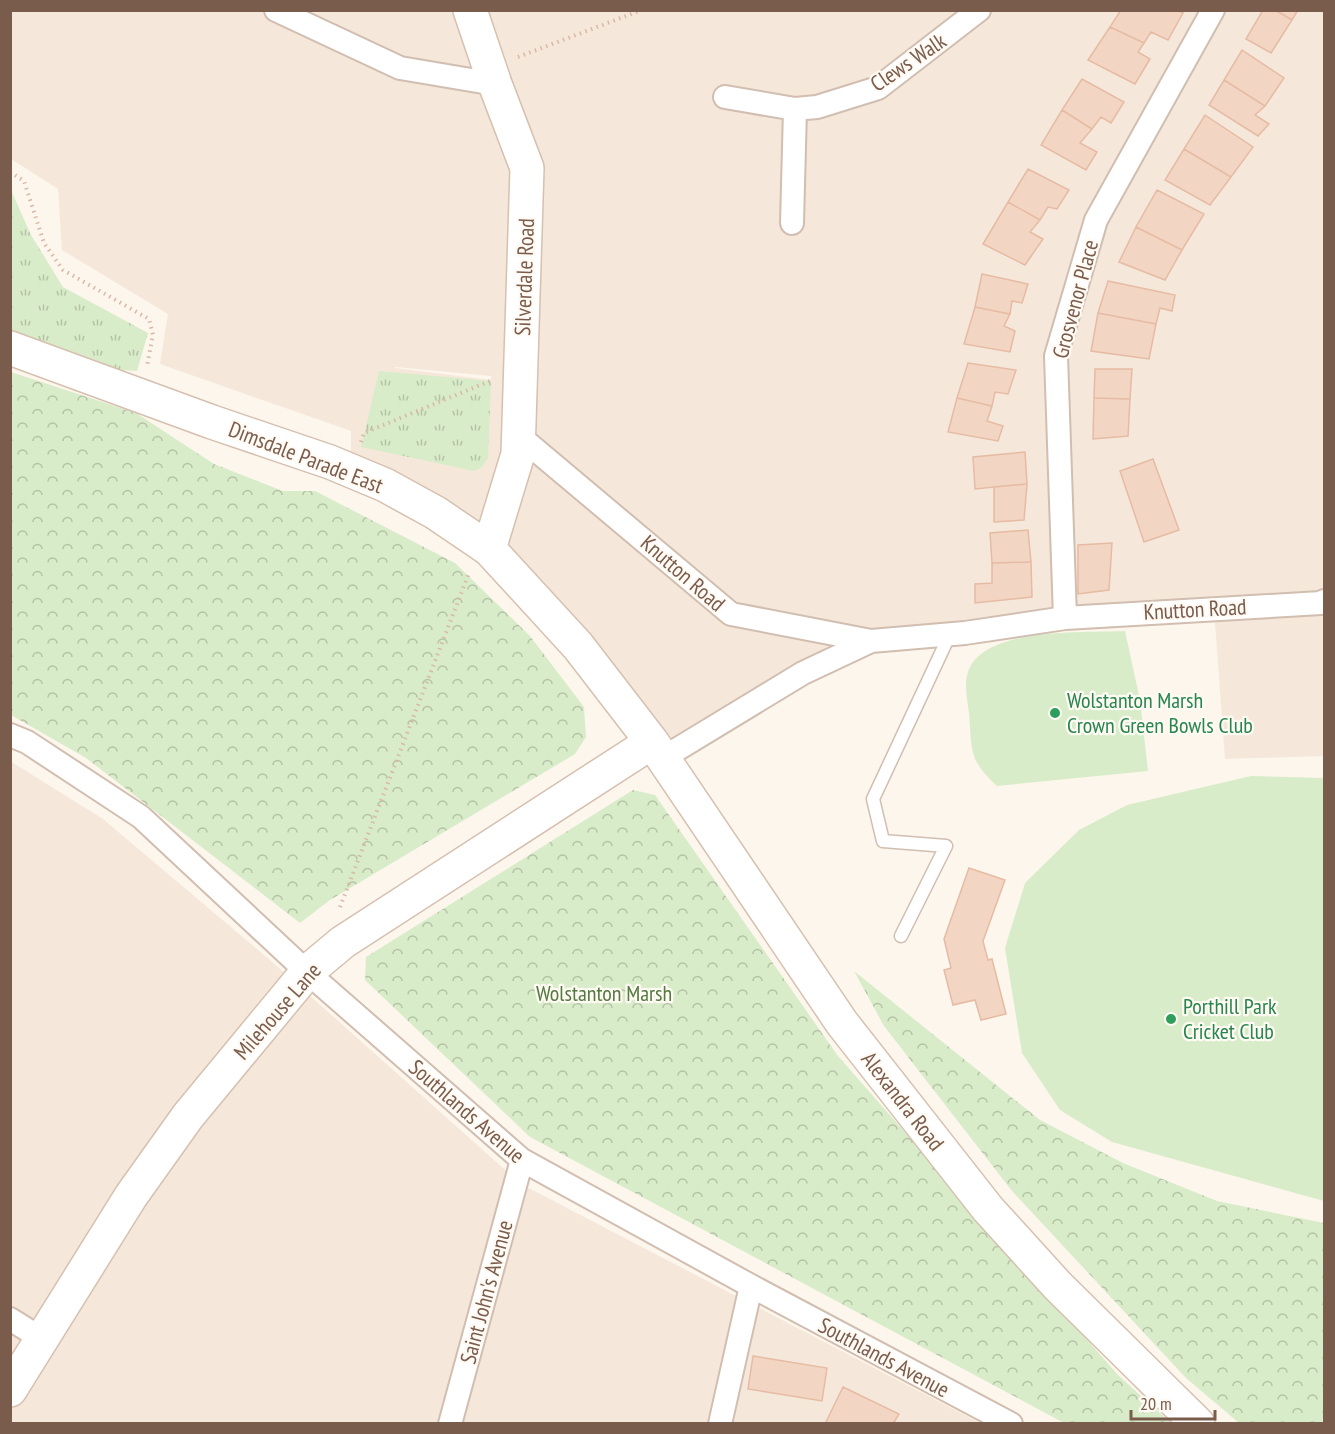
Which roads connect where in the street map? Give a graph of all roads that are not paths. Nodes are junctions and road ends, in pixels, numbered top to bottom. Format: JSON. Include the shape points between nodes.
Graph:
{"nodes":[{"id":1,"x":276,"y":10,"type":"edge"},
{"id":2,"x":470,"y":10,"type":"edge"},
{"id":3,"x":979,"y":10,"type":"edge"},
{"id":4,"x":1213,"y":10,"type":"edge"},
{"id":5,"x":492,"y":76,"type":"junction"},
{"id":6,"x":725,"y":97,"type":"dead end"},
{"id":7,"x":795,"y":109,"type":"junction"},
{"id":8,"x":792,"y":223,"type":"dead end"},
{"id":9,"x":10,"y":348,"type":"edge"},
{"id":10,"x":518,"y":435,"type":"junction"},
{"id":11,"x":484,"y":546,"type":"junction"},
{"id":12,"x":1324,"y":601,"type":"edge"},
{"id":13,"x":1065,"y":618,"type":"junction"},
{"id":14,"x":958,"y":633,"type":"junction"},
{"id":15,"x":872,"y":641,"type":"junction"},
{"id":16,"x":10,"y":735,"type":"edge"},
{"id":17,"x":668,"y":747,"type":"junction"},
{"id":18,"x":901,"y":936,"type":"dead end"},
{"id":19,"x":307,"y":972,"type":"junction"},
{"id":20,"x":522,"y":1160,"type":"junction"},
{"id":21,"x":751,"y":1286,"type":"junction"},
{"id":22,"x":10,"y":1319,"type":"edge"},
{"id":23,"x":42,"y":1338,"type":"junction"},
{"id":24,"x":10,"y":1390,"type":"edge"},
{"id":25,"x":450,"y":1424,"type":"edge"},
{"id":26,"x":720,"y":1424,"type":"edge"},
{"id":27,"x":1011,"y":1424,"type":"edge"},
{"id":28,"x":1198,"y":1424,"type":"edge"}],
"edges":[{"from":1,"to":5,"type":"street","via":[[400,68]]},
{"from":2,"to":5,"type":"main road","name":"Silverdale Road"},
{"from":3,"to":7,"type":"street","name":"Clews Walk","via":[[878,88],[817,107]]},
{"from":4,"to":13,"type":"street","name":"Grosvenor Place","via":[[1096,220],[1056,356]]},
{"from":5,"to":10,"type":"main road","name":"Silverdale Road","via":[[527,168]]},
{"from":6,"to":7,"type":"street","name":"Clews Walk"},
{"from":7,"to":8,"type":"street"},
{"from":9,"to":11,"type":"main road","name":"Dimsdale Parade East","via":[[330,462],[385,485]]},
{"from":10,"to":11,"type":"main road","name":"Silverdale Road","via":[[518,454]]},
{"from":10,"to":15,"type":"street","name":"Knutton Road","via":[[731,615]]},
{"from":11,"to":17,"type":"main road","name":"Dimsdale Parade East"},
{"from":12,"to":13,"type":"street","name":"Knutton Road"},
{"from":13,"to":14,"type":"street","name":"Knutton Road"},
{"from":14,"to":15,"type":"street","name":"Knutton Road"},
{"from":14,"to":18,"type":"lane","via":[[873,799],[883,842],[946,846]]},
{"from":15,"to":17,"type":"street","via":[[803,673]]},
{"from":16,"to":19,"type":"street","name":"Southlands Avenue","via":[[27,742],[141,817]]},
{"from":17,"to":19,"type":"main road","name":"Milehouse Lane","via":[[342,942]]},
{"from":17,"to":28,"type":"main road","name":"Alexandra Road","via":[[842,1023],[988,1209],[1057,1285]]},
{"from":19,"to":20,"type":"street","name":"Southlands Avenue"},
{"from":19,"to":23,"type":"main road","name":"Milehouse Lane","via":[[182,1125],[131,1196]]},
{"from":20,"to":21,"type":"street","name":"Southlands Avenue"},
{"from":20,"to":25,"type":"street","name":"Saint John's Avenue"},
{"from":21,"to":26,"type":"street"},
{"from":21,"to":27,"type":"street","name":"Southlands Avenue"},
{"from":22,"to":23,"type":"street"},
{"from":23,"to":24,"type":"main road","name":"Milehouse Lane"}]}
